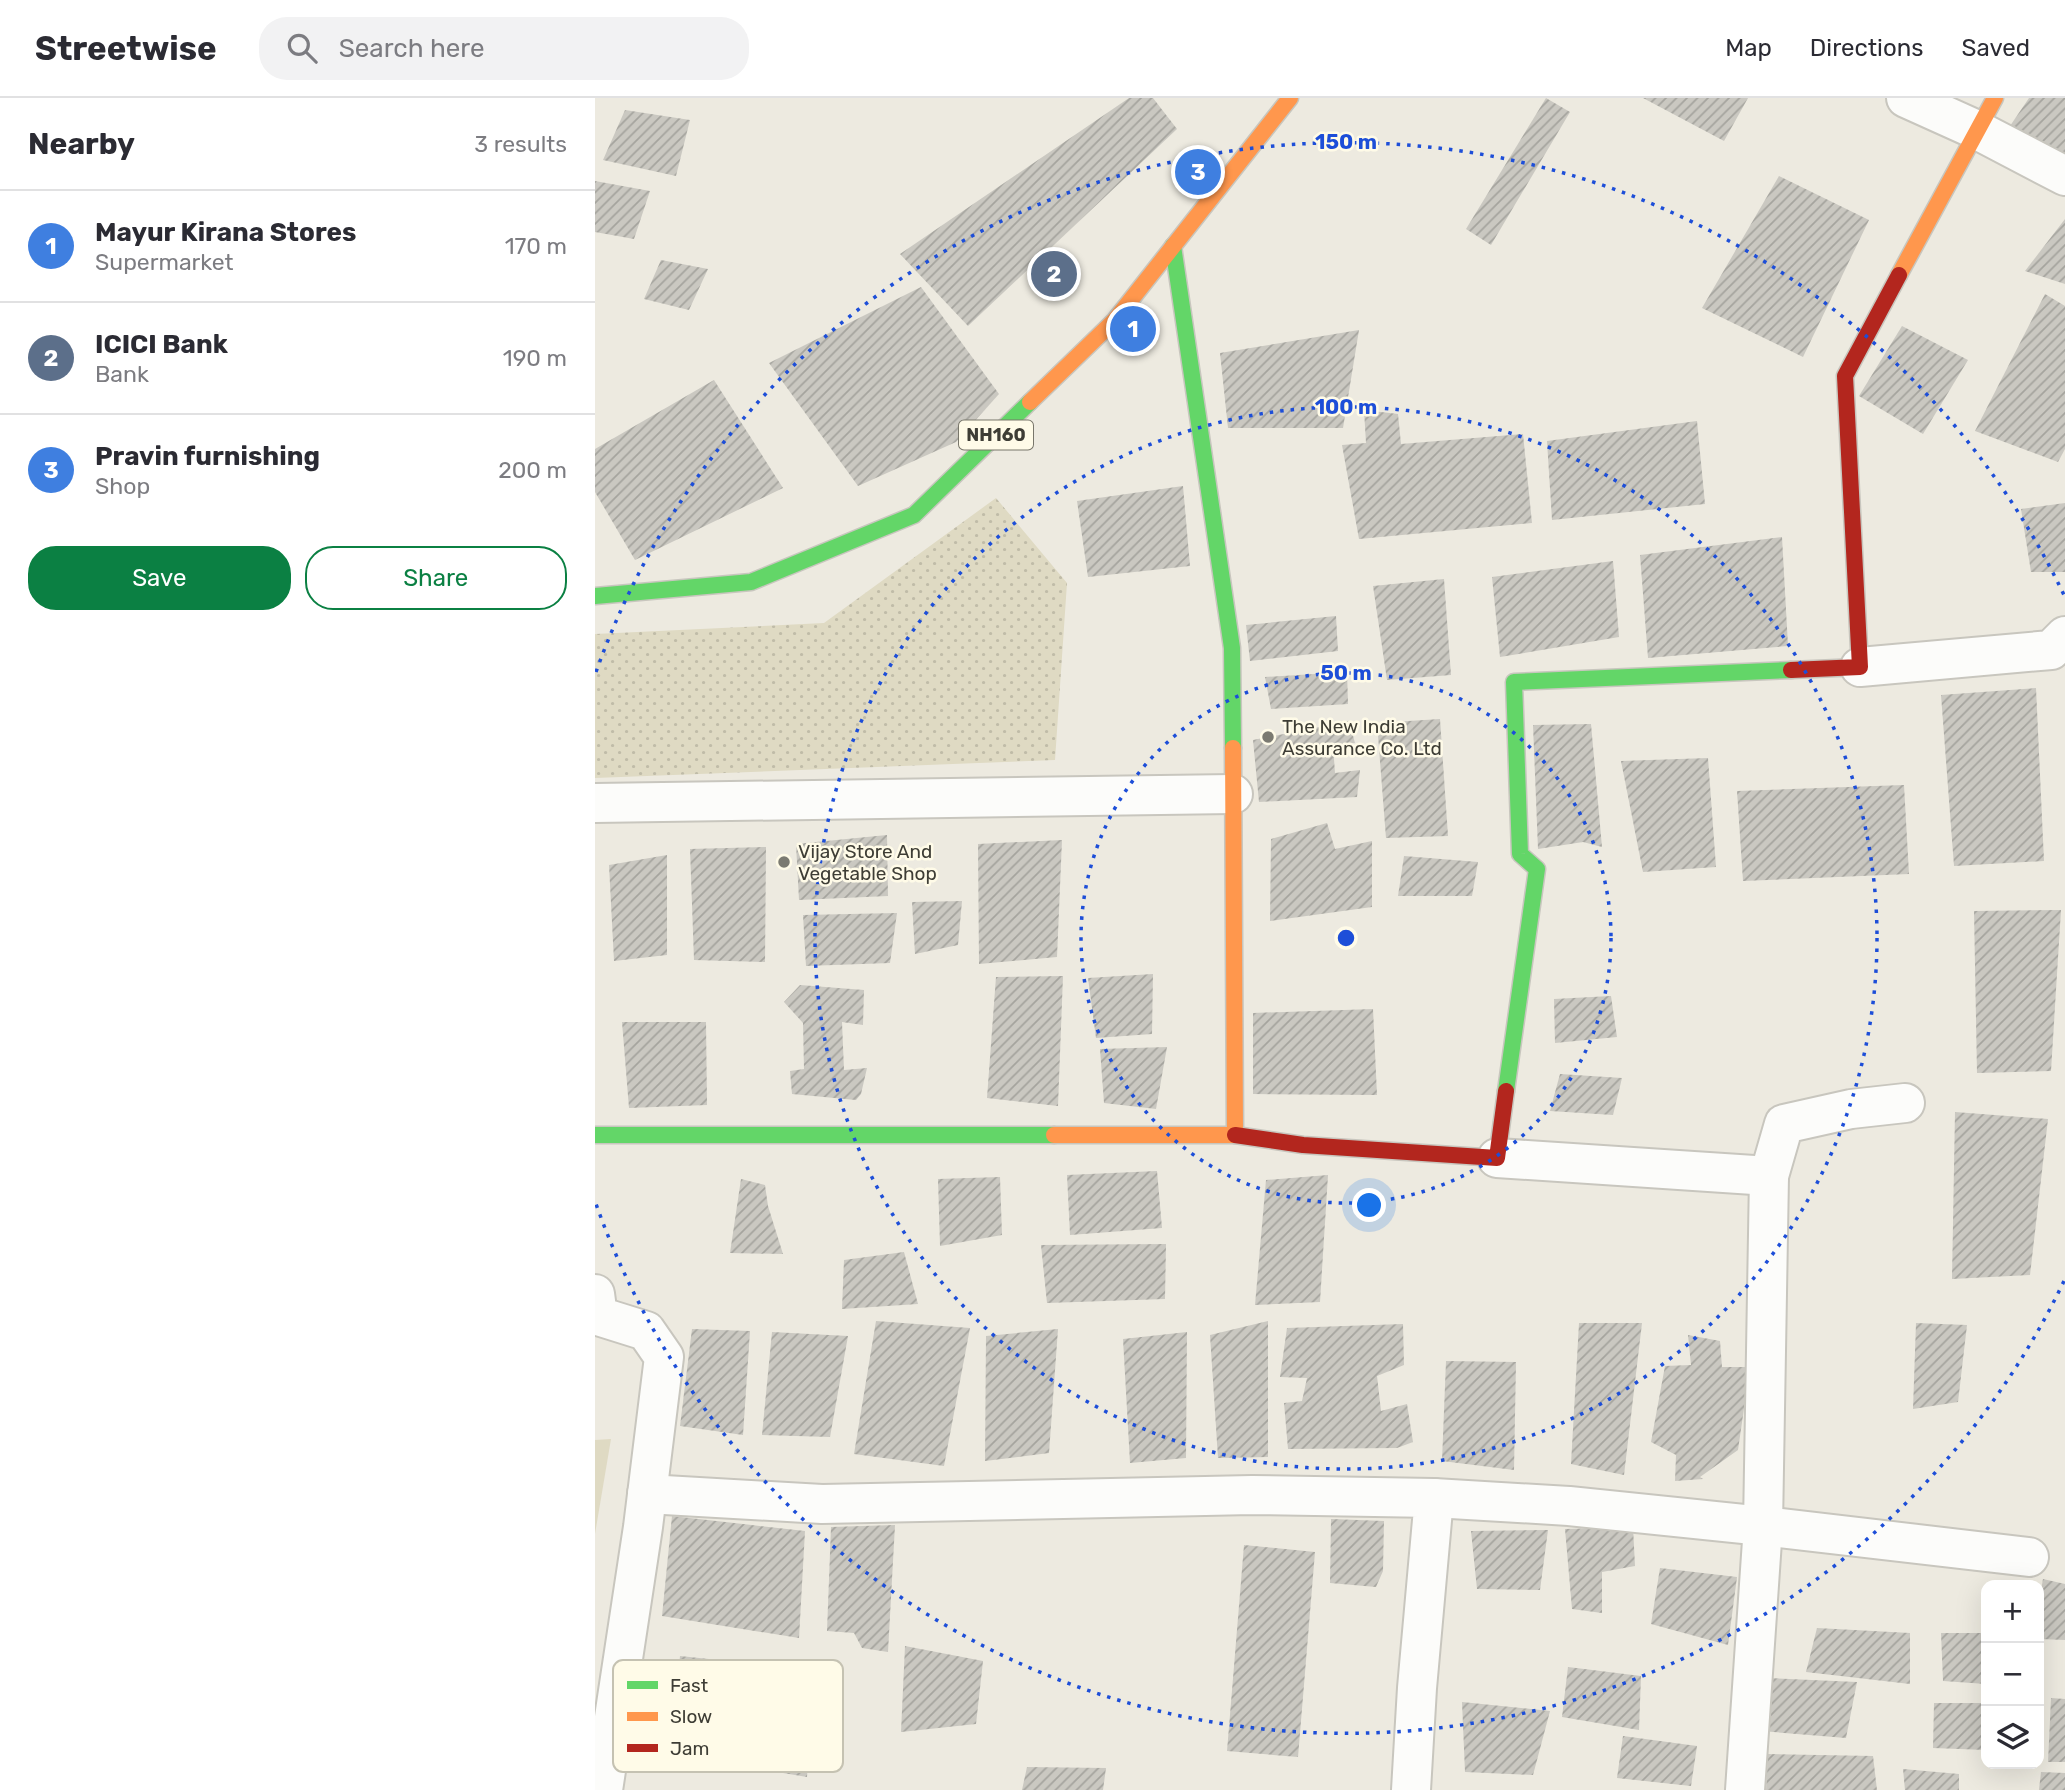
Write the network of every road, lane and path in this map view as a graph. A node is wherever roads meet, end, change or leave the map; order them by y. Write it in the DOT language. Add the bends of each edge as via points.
graph roads {
  1 [pos="1290,98"];
  2 [pos="1906,98"];
  3 [pos="1986,114"];
  4 [pos="2065,176"];
  5 [pos="1173,246"];
  6 [pos="595,596"];
  7 [pos="2065,636"];
  8 [pos="1860,667"];
  9 [pos="1233,794"];
  10 [pos="595,803"];
  11 [pos="1905,1103"];
  12 [pos="595,1135"];
  13 [pos="1235,1135"];
  14 [pos="1497,1158"];
  15 [pos="1769,1176"];
  16 [pos="595,1294"];
  17 [pos="647,1494"];
  18 [pos="1434,1498"];
  19 [pos="1763,1526"];
  20 [pos="2029,1557"];
  21 [pos="622,1660"];
  22 [pos="613,1723"];
  23 [pos="603,1790"];
  24 [pos="1411,1790"];
  25 [pos="1745,1790"];
  1 -- 5 [label="main road, NH160"];
  2 -- 3 [label="street"];
  3 -- 4 [label="street"];
  3 -- 8 [label="main road" via="1845,376"];
  5 -- 6 [label="main road, NH160" via="1115,320 914,515 751,582"];
  5 -- 9 [label="main road" via="1232,648"];
  7 -- 8 [label="street" via="2051,650"];
  8 -- 14 [label="main road" via="1514,682 1520,854 1537,869"];
  9 -- 10 [label="street"];
  9 -- 13 [label="main road"];
  11 -- 15 [label="street" via="1784,1124"];
  12 -- 13 [label="main road"];
  13 -- 14 [label="main road" via="1303,1145"];
  14 -- 15 [label="street"];
  15 -- 19 [label="street"];
  16 -- 17 [label="street" via="598,1316 646,1331 664,1357"];
  17 -- 18 [label="street" via="822,1504 1252,1495"];
  17 -- 21 [label="street"];
  18 -- 19 [label="street"];
  18 -- 24 [label="street"];
  19 -- 20 [label="street"];
  19 -- 25 [label="street"];
  22 -- 23 [label="street"];
}
